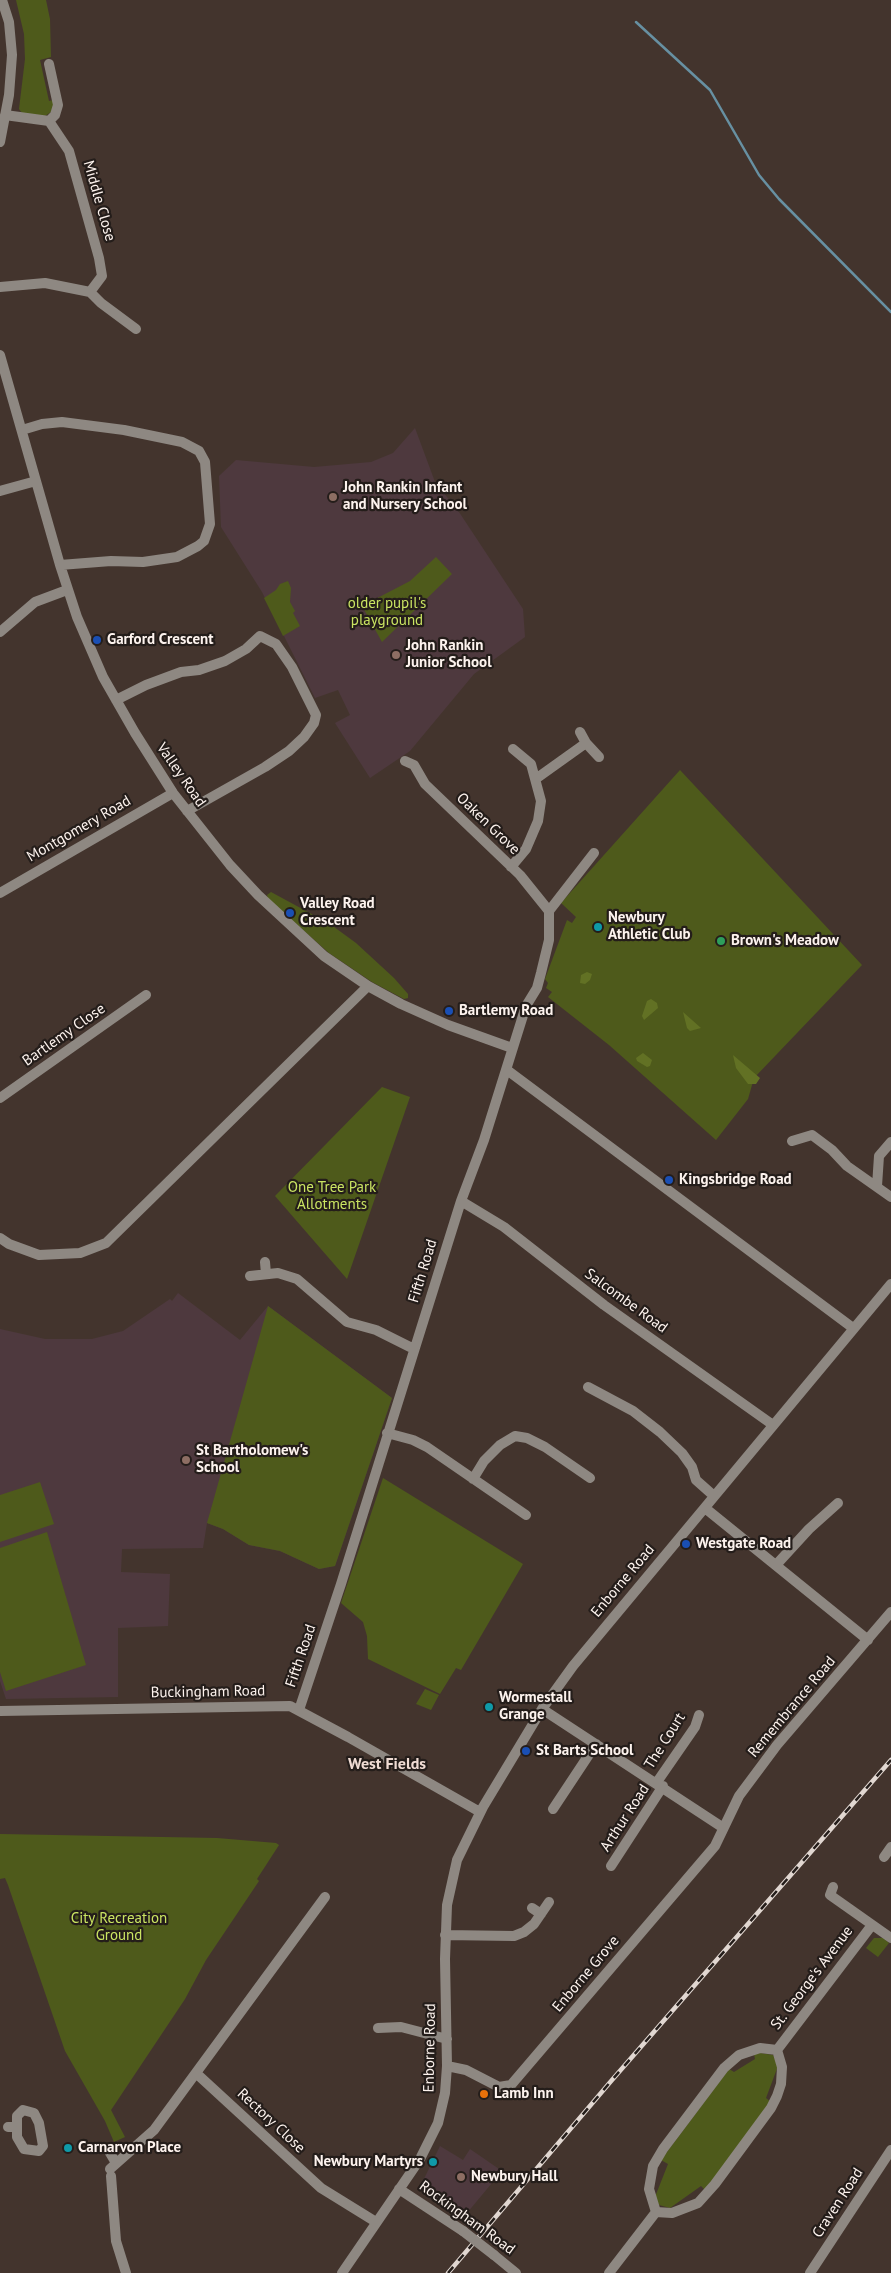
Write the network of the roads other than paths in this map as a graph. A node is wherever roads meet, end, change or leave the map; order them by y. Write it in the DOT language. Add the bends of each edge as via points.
graph roads {
  1 [pos="2,0"];
  2 [pos="48,64"];
  3 [pos="5,115"];
  4 [pos="50,121"];
  5 [pos="0,142"];
  6 [pos="0,287"];
  7 [pos="90,292"];
  8 [pos="136,329"];
  9 [pos="0,355"];
  10 [pos="3,375"];
  11 [pos="22,430"];
  12 [pos="36,481"];
  13 [pos="0,491"];
  14 [pos="60,565"];
  15 [pos="67,590"];
  16 [pos="0,632"];
  17 [pos="116,700"];
  18 [pos="580,732"];
  19 [pos="586,743"];
  20 [pos="513,749"];
  21 [pos="599,757"];
  22 [pos="405,762"];
  23 [pos="536,778"];
  24 [pos="173,793"];
  25 [pos="187,811"];
  26 [pos="594,853"];
  27 [pos="511,867"];
  28 [pos="0,893"];
  29 [pos="549,911"];
  30 [pos="368,986"];
  31 [pos="146,995"];
  32 [pos="512,1048"];
  33 [pos="507,1070"];
  34 [pos="0,1098"];
  35 [pos="792,1141"];
  36 [pos="891,1142"];
  37 [pos="877,1186"];
  38 [pos="891,1197"];
  39 [pos="461,1201"];
  40 [pos="0,1238"];
  41 [pos="265,1262"];
  42 [pos="266,1274"];
  43 [pos="250,1276"];
  44 [pos="891,1284"];
  45 [pos="853,1328"];
  46 [pos="414,1349"];
  47 [pos="588,1388"];
  48 [pos="773,1425"];
  49 [pos="388,1433"];
  50 [pos="590,1478"];
  51 [pos="473,1479"];
  52 [pos="714,1496"];
  53 [pos="838,1503"];
  54 [pos="705,1508"];
  55 [pos="526,1515"];
  56 [pos="776,1565"];
  57 [pos="891,1612"];
  58 [pos="868,1640"];
  59 [pos="542,1709"];
  60 [pos="299,1710"];
  61 [pos="0,1711"];
  62 [pos="699,1715"];
  63 [pos="596,1744"];
  64 [pos="660,1784"];
  65 [pos="553,1809"];
  66 [pos="480,1812"];
  67 [pos="722,1827"];
  68 [pos="891,1847"];
  69 [pos="884,1857"];
  70 [pos="611,1866"];
  71 [pos="834,1887"];
  72 [pos="325,1897"];
  73 [pos="549,1902"];
  74 [pos="532,1908"];
  75 [pos="541,1914"];
  76 [pos="872,1925"];
  77 [pos="445,1935"];
  78 [pos="890,1936"];
  79 [pos="378,2028"];
  80 [pos="447,2039"];
  81 [pos="777,2050"];
  82 [pos="447,2066"];
  83 [pos="197,2074"];
  84 [pos="891,2150"];
  85 [pos="110,2153"];
  86 [pos="112,2169"];
  87 [pos="399,2189"];
  88 [pos="656,2212"];
  89 [pos="373,2226"];
  90 [pos="126,2273"];
  91 [pos="342,2273"];
  92 [pos="516,2273"];
  93 [pos="609,2273"];
  94 [pos="810,2273"];
  1 -- 3 [label="street" via="9,22 12,55"];
  2 -- 4 [label="street" via="58,105"];
  3 -- 4 [label="street"];
  3 -- 5 [label="street"];
  4 -- 7 [label="street, Middle Close" via="69,150 99,258 102,276"];
  6 -- 7 [label="street" via="45,282"];
  7 -- 8 [label="street"];
  9 -- 10 [label="street, Valley Road"];
  10 -- 11 [label="street, Valley Road"];
  11 -- 12 [label="street, Valley Road"];
  11 -- 14 [label="street" via="62,422 124,430 182,442 198,451 205,462 210,524 204,541 198,546 177,557 143,562"];
  12 -- 13 [label="street"];
  12 -- 14 [label="street, Valley Road"];
  14 -- 15 [label="street, Valley Road"];
  15 -- 16 [label="street" via="35,602"];
  15 -- 17 [label="street, Valley Road"];
  17 -- 24 [label="street, Valley Road"];
  17 -- 25 [label="street" via="181,672 199,670 225,660 246,649 260,636 276,644 292,667 316,715 304,738 265,767"];
  18 -- 19 [label="street"];
  19 -- 21 [label="street"];
  19 -- 23 [label="street"];
  20 -- 23 [label="street" via="531,764"];
  22 -- 27 [label="street, Oaken Grove" via="414,765 425,784"];
  23 -- 27 [label="street" via="542,801 538,821 526,849"];
  24 -- 25 [label="street, Valley Road"];
  24 -- 28 [label="street, Montgomery Road"];
  25 -- 30 [label="street, Valley Road" via="230,865 276,914 324,956"];
  26 -- 29 [label="street"];
  27 -- 29 [label="street, Oaken Grove"];
  29 -- 32 [label="street, Fifth Road" via="549,940 542,973 526,1006"];
  30 -- 32 [label="street, Valley Road" via="431,1018"];
  30 -- 40 [label="street" via="106,1243 80,1253 39,1255"];
  31 -- 34 [label="street, Bartlemy Close"];
  32 -- 33 [label="street, Fifth Road"];
  33 -- 39 [label="street, Fifth Road"];
  33 -- 45 [label="street"];
  35 -- 37 [label="street" via="812,1134 847,1166"];
  36 -- 37 [label="street" via="879,1156"];
  37 -- 38 [label="street"];
  39 -- 46 [label="street, Fifth Road"];
  39 -- 48 [label="street, Salcombe Road" via="504,1227 604,1305"];
  41 -- 42 [label="street"];
  42 -- 43 [label="street"];
  42 -- 46 [label="street" via="278,1273 297,1279 347,1322 376,1330"];
  44 -- 45 [label="street, Enborne Road"];
  45 -- 48 [label="street, Enborne Road"];
  46 -- 49 [label="street, Fifth Road"];
  47 -- 52 [label="street" via="634,1411 660,1432 692,1467 696,1480"];
  48 -- 52 [label="street, Enborne Road"];
  49 -- 51 [label="street" via="427,1447"];
  49 -- 60 [label="street, Fifth Road"];
  50 -- 51 [label="street" via="545,1448 527,1438 515,1436 484,1461"];
  51 -- 55 [label="street"];
  52 -- 54 [label="street, Enborne Road"];
  53 -- 56 [label="street"];
  54 -- 56 [label="street"];
  54 -- 59 [label="street, Enborne Road" via="599,1634"];
  56 -- 58 [label="street"];
  57 -- 58 [label="street, Remembrance Road"];
  58 -- 67 [label="street, Remembrance Road" via="778,1745 739,1796"];
  59 -- 63 [label="street"];
  59 -- 66 [label="street, Enborne Road"];
  60 -- 61 [label="street, Buckingham Road" via="290,1706 272,1706"];
  60 -- 66 [label="street, Buckingham Road"];
  62 -- 64 [label="street, The Court"];
  63 -- 64 [label="street"];
  63 -- 65 [label="street"];
  64 -- 67 [label="street"];
  64 -- 70 [label="street, Arthur Road"];
  66 -- 77 [label="street, Enborne Road" via="454,1870"];
  67 -- 82 [label="street, Enborne Grove" via="715,1846 511,2085 499,2087 466,2070"];
  68 -- 69 [label="street"];
  71 -- 76 [label="street" via="830,1895"];
  72 -- 83 [label="street"];
  73 -- 75 [label="street"];
  74 -- 75 [label="street"];
  75 -- 77 [label="street" via="534,1924 514,1936"];
  76 -- 78 [label="street"];
  76 -- 81 [label="street, St. George's Avenue"];
  77 -- 80 [label="street, Enborne Road"];
  79 -- 80 [label="street" via="401,2027"];
  80 -- 82 [label="street, Enborne Road"];
  81 -- 88 [label="street, St. George's Avenue" via="782,2067 777,2096 715,2184 698,2204 672,2213"];
  81 -- 88 [label="street, St. George's Avenue" via="760,2048 739,2056 724,2068 669,2141 653,2166 650,2178 649,2189"];
  82 -- 87 [label="street, Enborne Road" via="438,2124 427,2148"];
  83 -- 86 [label="street" via="154,2130"];
  83 -- 89 [label="street, Rectory Close" via="321,2188"];
  84 -- 94 [label="street, Craven Road"];
  85 -- 86 [label="street"];
  86 -- 90 [label="street" via="116,2241"];
  87 -- 89 [label="street, Enborne Road"];
  87 -- 92 [label="street, Rockingham Road, bridge" via="463,2231"];
  88 -- 93 [label="street"];
  89 -- 91 [label="street, Enborne Road"];
}
